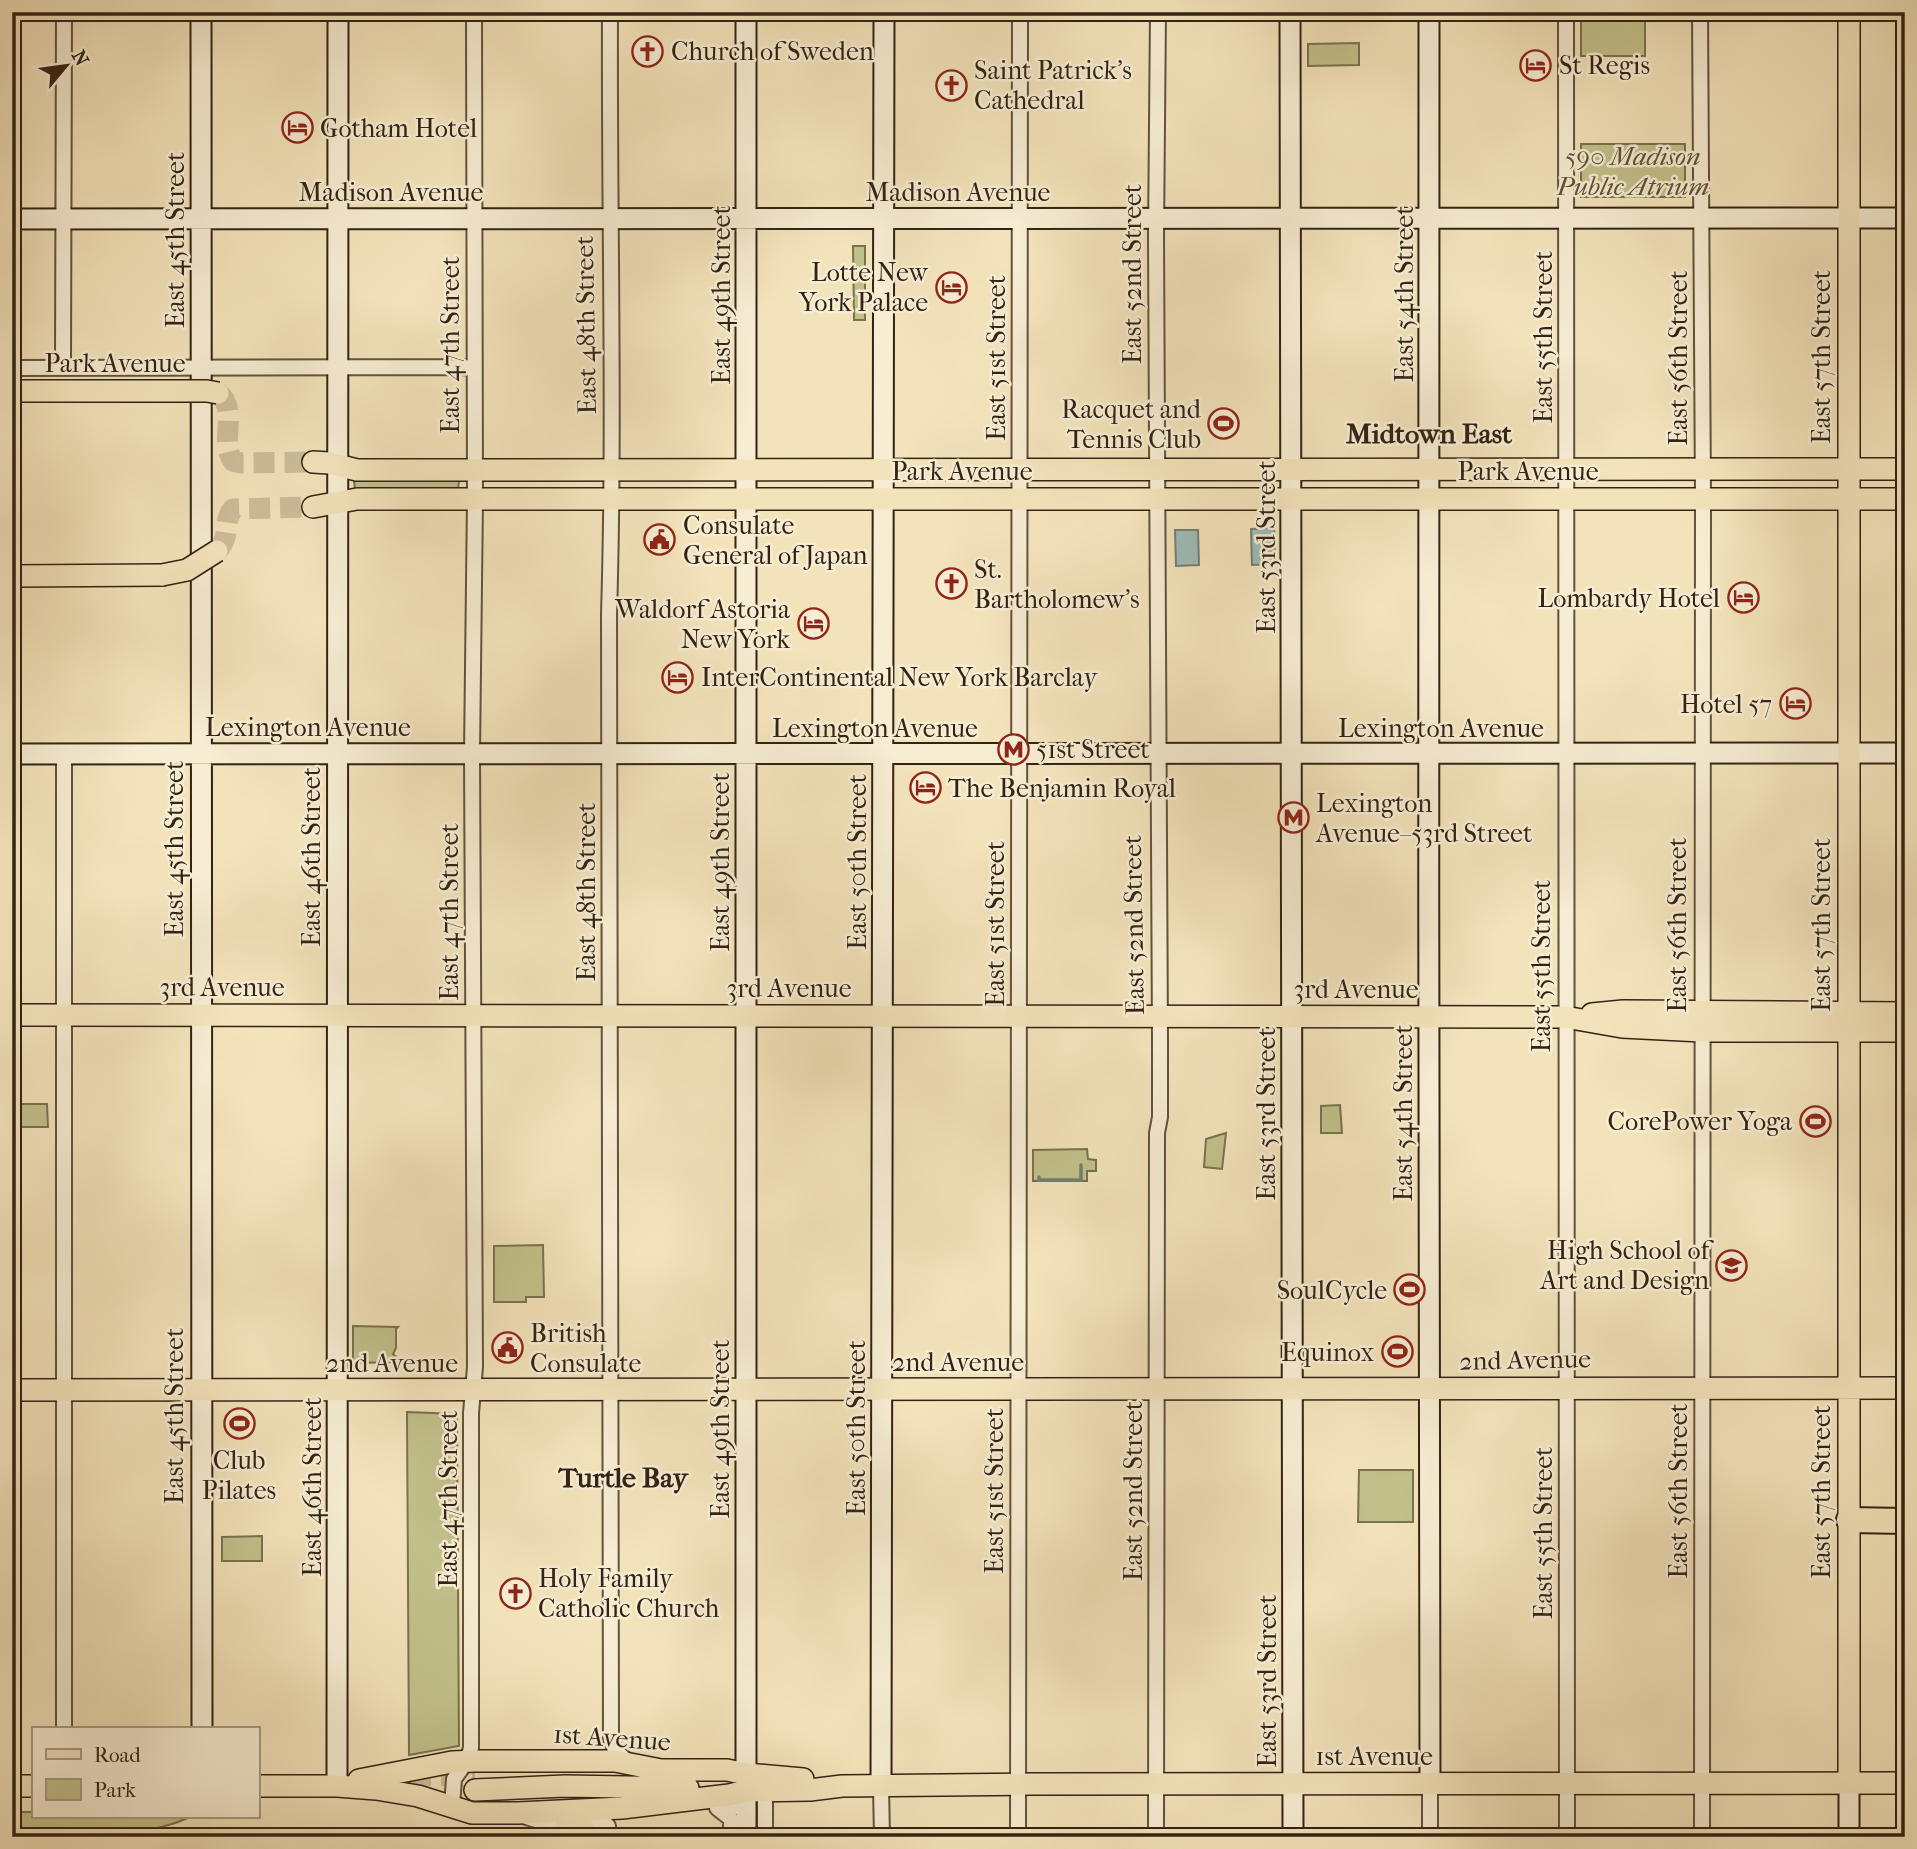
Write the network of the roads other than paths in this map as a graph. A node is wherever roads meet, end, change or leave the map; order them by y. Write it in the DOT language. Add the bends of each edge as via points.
graph roads {
  1 [pos="64,12"];
  2 [pos="201,12"];
  3 [pos="338,12"];
  4 [pos="474,12"];
  5 [pos="610,12"];
  6 [pos="746,12"];
  7 [pos="884,12"];
  8 [pos="1020,12"];
  9 [pos="1158,12"];
  10 [pos="1290,12"];
  11 [pos="1429,12"];
  12 [pos="1566,12"];
  13 [pos="1700,12"];
  14 [pos="1849,12"];
  15 [pos="474,218"];
  16 [pos="609,218"];
  17 [pos="747,218"];
  18 [pos="883,218"];
  19 [pos="1020,218"];
  20 [pos="1156,218"];
  21 [pos="1291,218"];
  22 [pos="1430,218"];
  23 [pos="1567,218"];
  24 [pos="1701,218"];
  25 [pos="1849,218"];
  26 [pos="1905,218"];
  27 [pos="12,219"];
  28 [pos="64,219"];
  29 [pos="202,219"];
  30 [pos="339,219"];
  31 [pos="201,367"];
  32 [pos="339,367"];
  33 [pos="473,367"];
  34 [pos="12,368"];
  35 [pos="63,368"];
  36 [pos="12,391"];
  37 [pos="218,393"];
  38 [pos="313,462"];
  39 [pos="338,465"];
  40 [pos="1849,469"];
  41 [pos="1905,469"];
  42 [pos="474,470"];
  43 [pos="612,470"];
  44 [pos="747,470"];
  45 [pos="883,470"];
  46 [pos="1021,470"];
  47 [pos="1158,470"];
  48 [pos="1292,470"];
  49 [pos="1430,470"];
  50 [pos="1568,470"];
  51 [pos="1703,470"];
  52 [pos="475,498"];
  53 [pos="747,498"];
  54 [pos="1568,498"];
  55 [pos="1703,498"];
  56 [pos="612,499"];
  57 [pos="882,499"];
  58 [pos="1021,499"];
  59 [pos="1158,499"];
  60 [pos="1292,499"];
  61 [pos="1429,499"];
  62 [pos="1849,499"];
  63 [pos="1905,499"];
  64 [pos="338,503"];
  65 [pos="313,507"];
  66 [pos="217,551"];
  67 [pos="12,576"];
  68 [pos="200,753"];
  69 [pos="337,753"];
  70 [pos="1905,753"];
  71 [pos="12,754"];
  72 [pos="64,754"];
  73 [pos="472,754"];
  74 [pos="611,754"];
  75 [pos="746,754"];
  76 [pos="883,754"];
  77 [pos="1020,754"];
  78 [pos="1157,754"];
  79 [pos="1293,754"];
  80 [pos="1429,754"];
  81 [pos="1567,754"];
  82 [pos="1701,754"];
  83 [pos="1849,754"];
  84 [pos="1883,1012"];
  85 [pos="1905,1013"];
  86 [pos="12,1015"];
  87 [pos="64,1016"];
  88 [pos="201,1016"];
  89 [pos="338,1016"];
  90 [pos="474,1016"];
  91 [pos="610,1016"];
  92 [pos="746,1016"];
  93 [pos="883,1016"];
  94 [pos="1020,1016"];
  95 [pos="1159,1017"];
  96 [pos="1292,1017"];
  97 [pos="1430,1017"];
  98 [pos="1565,1017"];
  99 [pos="1702,1021"];
  100 [pos="1849,1022"];
  101 [pos="1905,1024"];
  102 [pos="1905,1031"];
  103 [pos="1568,1387"];
  104 [pos="1157,1388"];
  105 [pos="1292,1388"];
  106 [pos="1703,1388"];
  107 [pos="1849,1388"];
  108 [pos="1905,1388"];
  109 [pos="12,1390"];
  110 [pos="64,1390"];
  111 [pos="200,1390"];
  112 [pos="746,1390"];
  113 [pos="1019,1390"];
  114 [pos="1428,1390"];
  115 [pos="338,1391"];
  116 [pos="473,1391"];
  117 [pos="610,1391"];
  118 [pos="883,1391"];
  119 [pos="1849,1520"];
  120 [pos="1905,1521"];
  121 [pos="64,1727"];
  122 [pos="202,1727"];
  123 [pos="631,1763"];
  124 [pos="473,1775"];
  125 [pos="1849,1783"];
  126 [pos="1905,1783"];
  127 [pos="1018,1784"];
  128 [pos="1156,1784"];
  129 [pos="1293,1784"];
  130 [pos="1430,1784"];
  131 [pos="1568,1784"];
  132 [pos="1702,1784"];
  133 [pos="752,1785"];
  134 [pos="12,1786"];
  135 [pos="32,1786"];
  136 [pos="259,1786"];
  137 [pos="337,1786"];
  138 [pos="881,1786"];
  139 [pos="452,1806"];
  140 [pos="518,1813"];
  141 [pos="578,1830"];
  142 [pos="609,1837"];
  143 [pos="731,1837"];
  144 [pos="737,1837"];
  145 [pos="746,1837"];
  146 [pos="765,1837"];
  147 [pos="882,1837"];
  148 [pos="1018,1837"];
  149 [pos="1156,1837"];
  150 [pos="1293,1837"];
  151 [pos="1430,1837"];
  152 [pos="1567,1837"];
  153 [pos="1702,1837"];
  154 [pos="1849,1837"];
  1 -- 28 [label="street"];
  2 -- 29 [label="main road, East 45th Street"];
  3 -- 30 [label="main road, East 46th Street"];
  4 -- 15 [label="street, East 47th Street"];
  5 -- 16 [label="street, East 48th Street"];
  6 -- 17 [label="main road, East 49th Street"];
  7 -- 18 [label="main road, East 50th Street"];
  8 -- 19 [label="street, East 51st Street"];
  9 -- 20 [label="street, East 52nd Street"];
  10 -- 21 [label="main road, East 53rd Street"];
  11 -- 22 [label="main road, East 54th Street"];
  12 -- 23 [label="street, East 55th Street"];
  13 -- 24 [label="street, East 56th Street"];
  14 -- 25 [label="main road, East 57th Street"];
  15 -- 16 [label="main road, Madison Avenue"];
  15 -- 30 [label="main road, Madison Avenue"];
  15 -- 33 [label="street, East 47th Street"];
  16 -- 17 [label="main road, Madison Avenue"];
  16 -- 43 [label="street, East 48th Street"];
  17 -- 18 [label="main road, Madison Avenue"];
  17 -- 44 [label="main road, East 49th Street"];
  18 -- 19 [label="main road, Madison Avenue"];
  18 -- 45 [label="main road, East 50th Street"];
  19 -- 20 [label="main road, Madison Avenue"];
  19 -- 46 [label="street, East 51st Street"];
  20 -- 21 [label="main road, Madison Avenue"];
  20 -- 47 [label="street, East 52nd Street"];
  21 -- 22 [label="main road, Madison Avenue"];
  21 -- 48 [label="main road, East 53rd Street"];
  22 -- 23 [label="main road, Madison Avenue"];
  22 -- 49 [label="main road, East 54th Street"];
  23 -- 24 [label="main road, Madison Avenue"];
  23 -- 50 [label="street, East 55th Street"];
  24 -- 25 [label="main road, Madison Avenue"];
  24 -- 51 [label="street, East 56th Street"];
  25 -- 26 [label="main road, Madison Avenue"];
  25 -- 40 [label="main road, East 57th Street"];
  27 -- 28 [label="main road, Madison Avenue"];
  28 -- 29 [label="main road, Madison Avenue"];
  28 -- 35 [label="street"];
  29 -- 30 [label="main road, Madison Avenue"];
  29 -- 31 [label="main road, East 45th Street"];
  30 -- 32 [label="main road, East 46th Street"];
  31 -- 32 [label="street"];
  31 -- 35 [label="street"];
  31 -- 68 [label="main road, East 45th Street"];
  32 -- 33 [label="street"];
  32 -- 39 [label="main road, East 46th Street"];
  33 -- 42 [label="street, East 47th Street"];
  34 -- 35 [label="street"];
  36 -- 37 [label="main road, Park Avenue, bridge"];
  38 -- 39 [label="main road, Park Avenue"];
  39 -- 42 [label="main road, Park Avenue" via="357,470"];
  39 -- 64 [label="main road, East 46th Street"];
  40 -- 41 [label="main road, Park Avenue"];
  40 -- 51 [label="main road, Park Avenue"];
  40 -- 62 [label="main road, East 57th Street"];
  42 -- 43 [label="main road, Park Avenue"];
  42 -- 52 [label="street, East 47th Street"];
  43 -- 44 [label="main road, Park Avenue"];
  43 -- 56 [label="street, East 48th Street"];
  44 -- 45 [label="main road, Park Avenue"];
  44 -- 53 [label="main road, East 49th Street"];
  45 -- 46 [label="main road, Park Avenue"];
  45 -- 57 [label="main road, East 50th Street"];
  46 -- 47 [label="main road, Park Avenue"];
  46 -- 58 [label="street, East 51st Street"];
  47 -- 48 [label="main road, Park Avenue"];
  47 -- 59 [label="street, East 52nd Street"];
  48 -- 49 [label="main road, Park Avenue"];
  48 -- 60 [label="main road, East 53rd Street"];
  49 -- 50 [label="main road, Park Avenue"];
  49 -- 61 [label="main road, East 54th Street"];
  50 -- 51 [label="main road, Park Avenue"];
  50 -- 54 [label="street, East 55th Street"];
  51 -- 55 [label="street, East 56th Street"];
  52 -- 56 [label="main road, Park Avenue"];
  52 -- 64 [label="main road, Park Avenue"];
  52 -- 73 [label="street, East 47th Street"];
  53 -- 56 [label="main road, Park Avenue"];
  53 -- 57 [label="main road, Park Avenue"];
  53 -- 75 [label="main road, East 49th Street"];
  54 -- 55 [label="main road, Park Avenue"];
  54 -- 61 [label="main road, Park Avenue"];
  54 -- 81 [label="street, East 55th Street"];
  55 -- 62 [label="main road, Park Avenue"];
  55 -- 82 [label="street, East 56th Street"];
  56 -- 74 [label="street, East 48th Street"];
  57 -- 58 [label="main road, Park Avenue"];
  57 -- 76 [label="main road, East 50th Street"];
  58 -- 59 [label="main road, Park Avenue"];
  58 -- 77 [label="street, East 51st Street"];
  59 -- 60 [label="main road, Park Avenue"];
  59 -- 78 [label="street, East 52nd Street"];
  60 -- 61 [label="main road, Park Avenue"];
  60 -- 79 [label="main road, East 53rd Street"];
  61 -- 80 [label="main road, East 54th Street"];
  62 -- 63 [label="main road, Park Avenue"];
  62 -- 83 [label="main road, East 57th Street"];
  64 -- 65 [label="main road, Park Avenue"];
  64 -- 69 [label="main road, East 46th Street"];
  66 -- 67 [label="main road, bridge" via="171,575"];
  68 -- 69 [label="main road, Lexington Avenue"];
  68 -- 72 [label="main road, Lexington Avenue"];
  68 -- 88 [label="main road, East 45th Street"];
  69 -- 73 [label="main road, Lexington Avenue"];
  69 -- 89 [label="main road, East 46th Street"];
  70 -- 83 [label="main road, Lexington Avenue"];
  71 -- 72 [label="main road, Lexington Avenue"];
  72 -- 87 [label="street"];
  73 -- 74 [label="main road, Lexington Avenue"];
  73 -- 90 [label="street, East 47th Street"];
  74 -- 75 [label="main road, Lexington Avenue"];
  74 -- 91 [label="street, East 48th Street"];
  75 -- 76 [label="main road, Lexington Avenue"];
  75 -- 92 [label="main road, East 49th Street"];
  76 -- 77 [label="main road, Lexington Avenue"];
  76 -- 93 [label="main road, East 50th Street"];
  77 -- 78 [label="main road, Lexington Avenue"];
  77 -- 94 [label="street, East 51st Street"];
  78 -- 79 [label="main road, Lexington Avenue"];
  78 -- 95 [label="street, East 52nd Street"];
  79 -- 80 [label="main road, Lexington Avenue"];
  79 -- 96 [label="main road, East 53rd Street"];
  80 -- 81 [label="main road, Lexington Avenue"];
  80 -- 97 [label="main road, East 54th Street"];
  81 -- 82 [label="main road, Lexington Avenue"];
  81 -- 98 [label="street, East 55th Street"];
  82 -- 83 [label="main road, Lexington Avenue"];
  82 -- 99 [label="street, East 56th Street"];
  83 -- 100 [label="main road, East 57th Street"];
  84 -- 85 [label="main road, 3rd Avenue"];
  84 -- 100 [label="main road, 3rd Avenue"];
  84 -- 101 [label="main road"];
  86 -- 87 [label="main road, 3rd Avenue"];
  87 -- 88 [label="main road, 3rd Avenue"];
  87 -- 110 [label="street"];
  88 -- 89 [label="main road, 3rd Avenue"];
  88 -- 111 [label="main road, East 45th Street"];
  89 -- 90 [label="main road, 3rd Avenue"];
  89 -- 115 [label="main road, East 46th Street"];
  90 -- 91 [label="main road, 3rd Avenue"];
  90 -- 116 [label="street, East 47th Street"];
  91 -- 92 [label="main road, 3rd Avenue"];
  91 -- 117 [label="street, East 48th Street"];
  92 -- 93 [label="main road, 3rd Avenue"];
  92 -- 112 [label="main road, East 49th Street"];
  93 -- 94 [label="main road, 3rd Avenue"];
  93 -- 118 [label="main road, East 50th Street"];
  94 -- 95 [label="main road, 3rd Avenue"];
  94 -- 113 [label="street, East 51st Street"];
  95 -- 96 [label="main road, 3rd Avenue"];
  95 -- 104 [label="street, East 52nd Street"];
  96 -- 97 [label="main road, 3rd Avenue"];
  96 -- 105 [label="main road, East 53rd Street"];
  97 -- 98 [label="main road, 3rd Avenue"];
  97 -- 114 [label="main road, East 54th Street"];
  98 -- 99 [label="main road, 3rd Avenue" via="1623,1011"];
  98 -- 103 [label="street, East 55th Street"];
  99 -- 100 [label="main road, 3rd Avenue"];
  99 -- 106 [label="street, East 56th Street"];
  100 -- 102 [label="main road, 3rd Avenue"];
  100 -- 107 [label="main road, East 57th Street"];
  103 -- 106 [label="main road, 2nd Avenue"];
  103 -- 114 [label="main road, 2nd Avenue"];
  103 -- 131 [label="street, East 55th Street"];
  104 -- 105 [label="main road, 2nd Avenue"];
  104 -- 113 [label="main road, 2nd Avenue"];
  104 -- 128 [label="street, East 52nd Street"];
  105 -- 114 [label="main road, 2nd Avenue"];
  105 -- 129 [label="main road, East 53rd Street"];
  106 -- 107 [label="main road, 2nd Avenue"];
  106 -- 132 [label="street, East 56th Street"];
  107 -- 108 [label="main road, 2nd Avenue"];
  107 -- 119 [label="main road, East 57th Street"];
  109 -- 110 [label="main road, 2nd Avenue"];
  110 -- 111 [label="main road, 2nd Avenue"];
  110 -- 121 [label="street"];
  111 -- 115 [label="main road, 2nd Avenue"];
  111 -- 122 [label="main road, East 45th Street"];
  112 -- 117 [label="main road, 2nd Avenue"];
  112 -- 118 [label="main road, 2nd Avenue"];
  112 -- 133 [label="main road, East 49th Street"];
  113 -- 118 [label="main road, 2nd Avenue"];
  113 -- 127 [label="street, East 51st Street"];
  114 -- 130 [label="main road, East 54th Street"];
  115 -- 116 [label="main road, 2nd Avenue"];
  115 -- 137 [label="main road, East 46th Street"];
  116 -- 117 [label="main road, 2nd Avenue"];
  116 -- 124 [label="street, East 47th Street"];
  117 -- 123 [label="street, East 48th Street" via="611,1740 618,1754"];
  118 -- 138 [label="main road, East 50th Street"];
  119 -- 120 [label="highway"];
  119 -- 125 [label="main road, East 57th Street"];
  123 -- 124 [label="main road, 1st Avenue"];
  123 -- 133 [label="main road, 1st Avenue" via="661,1770 727,1770"];
  124 -- 133 [label="main road" via="565,1786"];
  124 -- 137 [label="main road, 1st Avenue" via="394,1773"];
  124 -- 139 [label="street, East 47th Street" via="454,1779"];
  125 -- 126 [label="main road, 1st Avenue"];
  125 -- 132 [label="main road, 1st Avenue"];
  125 -- 154 [label="main road, East 57th Street"];
  127 -- 128 [label="main road, 1st Avenue"];
  127 -- 138 [label="main road, 1st Avenue"];
  127 -- 148 [label="street, East 51st Street"];
  128 -- 129 [label="main road, 1st Avenue"];
  128 -- 149 [label="street, East 52nd Street"];
  129 -- 130 [label="main road, 1st Avenue"];
  129 -- 150 [label="main road, East 53rd Street"];
  130 -- 131 [label="main road, 1st Avenue"];
  130 -- 151 [label="street, East 54th Street"];
  131 -- 132 [label="main road, 1st Avenue"];
  131 -- 152 [label="street, East 55th Street"];
  132 -- 153 [label="street, East 56th Street"];
  133 -- 138 [label="main road, 1st Avenue" via="810,1790"];
  133 -- 140 [label="main road, 1st Avenue" via="729,1795 622,1808"];
  133 -- 145 [label="main road, East 49th Street"];
  133 -- 146 [label="street"];
  134 -- 135 [label="main road"];
  136 -- 137 [label="main road, 1st Avenue"];
  137 -- 139 [label="main road, 1st Avenue" via="399,1792"];
  138 -- 147 [label="street, East 50th Street"];
  139 -- 140 [label="main road, 1st Avenue" via="472,1813"];
  140 -- 141 [label="street"];
  141 -- 142 [label="street" via="603,1821"];
  143 -- 144 [label="street" via="731,1818 717,1808 733,1803 737,1807"];
}
